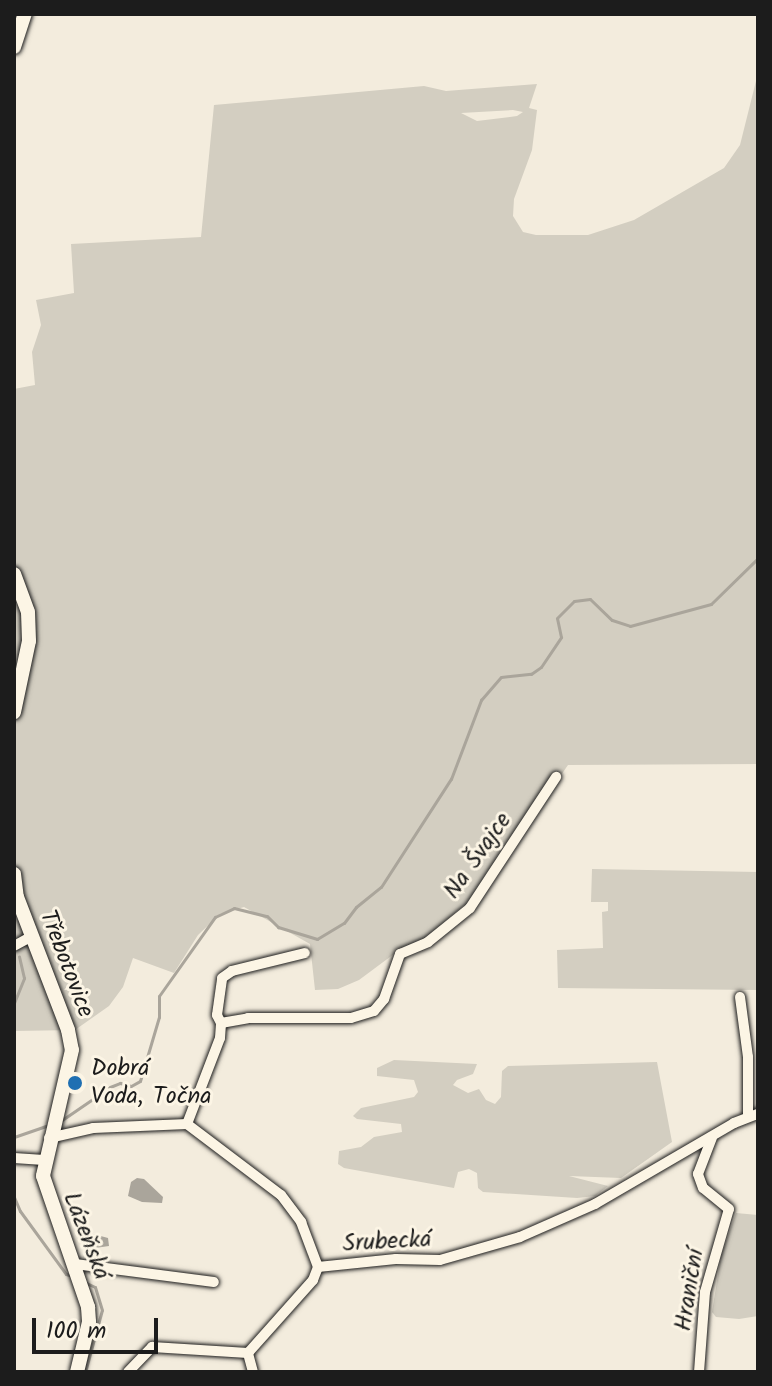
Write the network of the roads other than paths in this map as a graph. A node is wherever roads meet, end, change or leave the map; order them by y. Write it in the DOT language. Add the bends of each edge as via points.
graph roads {
  1 [pos="25,14"];
  2 [pos="14,47"];
  3 [pos="14,574"];
  4 [pos="14,712"];
  5 [pos="556,777"];
  6 [pos="14,874"];
  7 [pos="30,937"];
  8 [pos="14,946"];
  9 [pos="305,953"];
  10 [pos="740,997"];
  11 [pos="221,1023"];
  12 [pos="753,1115"];
  13 [pos="56,1116"];
  14 [pos="187,1124"];
  15 [pos="50,1136"];
  16 [pos="713,1136"];
  17 [pos="16,1158"];
  18 [pos="44,1160"];
  19 [pos="318,1267"];
  20 [pos="76,1268"];
  21 [pos="214,1282"];
  22 [pos="248,1353"];
  23 [pos="77,1372"];
  24 [pos="128,1372"];
  25 [pos="253,1372"];
  26 [pos="699,1372"];
  1 -- 2 [label="street"];
  3 -- 4 [label="street" via="28,612 29,641"];
  5 -- 11 [label="street, Na Švajce" via="470,908 428,942 400,954 384,999 374,1011 351,1018"];
  6 -- 7 [label="street, Třebotovice"];
  7 -- 8 [label="street"];
  7 -- 13 [label="street, Třebotovice" via="72,1050"];
  9 -- 11 [label="street" via="222,978 217,1015"];
  10 -- 12 [label="street"];
  11 -- 14 [label="street"];
  12 -- 16 [label="street, Srubecká"];
  13 -- 15 [label="street, Lázeňská"];
  14 -- 15 [label="street" via="93,1128"];
  14 -- 19 [label="street, Srubecká" via="281,1195 301,1222"];
  15 -- 18 [label="street, Lázeňská"];
  16 -- 19 [label="street, Srubecká" via="595,1204 460,1257"];
  16 -- 26 [label="street, Hraniční" via="698,1174 703,1188 729,1209 705,1292"];
  17 -- 18 [label="street"];
  18 -- 20 [label="street, Lázeňská" via="44,1186"];
  19 -- 22 [label="street" via="313,1280"];
  20 -- 21 [label="street"];
  20 -- 23 [label="street, Lázeňská" via="89,1322"];
  22 -- 24 [label="street" via="159,1346 148,1349"];
  22 -- 25 [label="street"];
}
